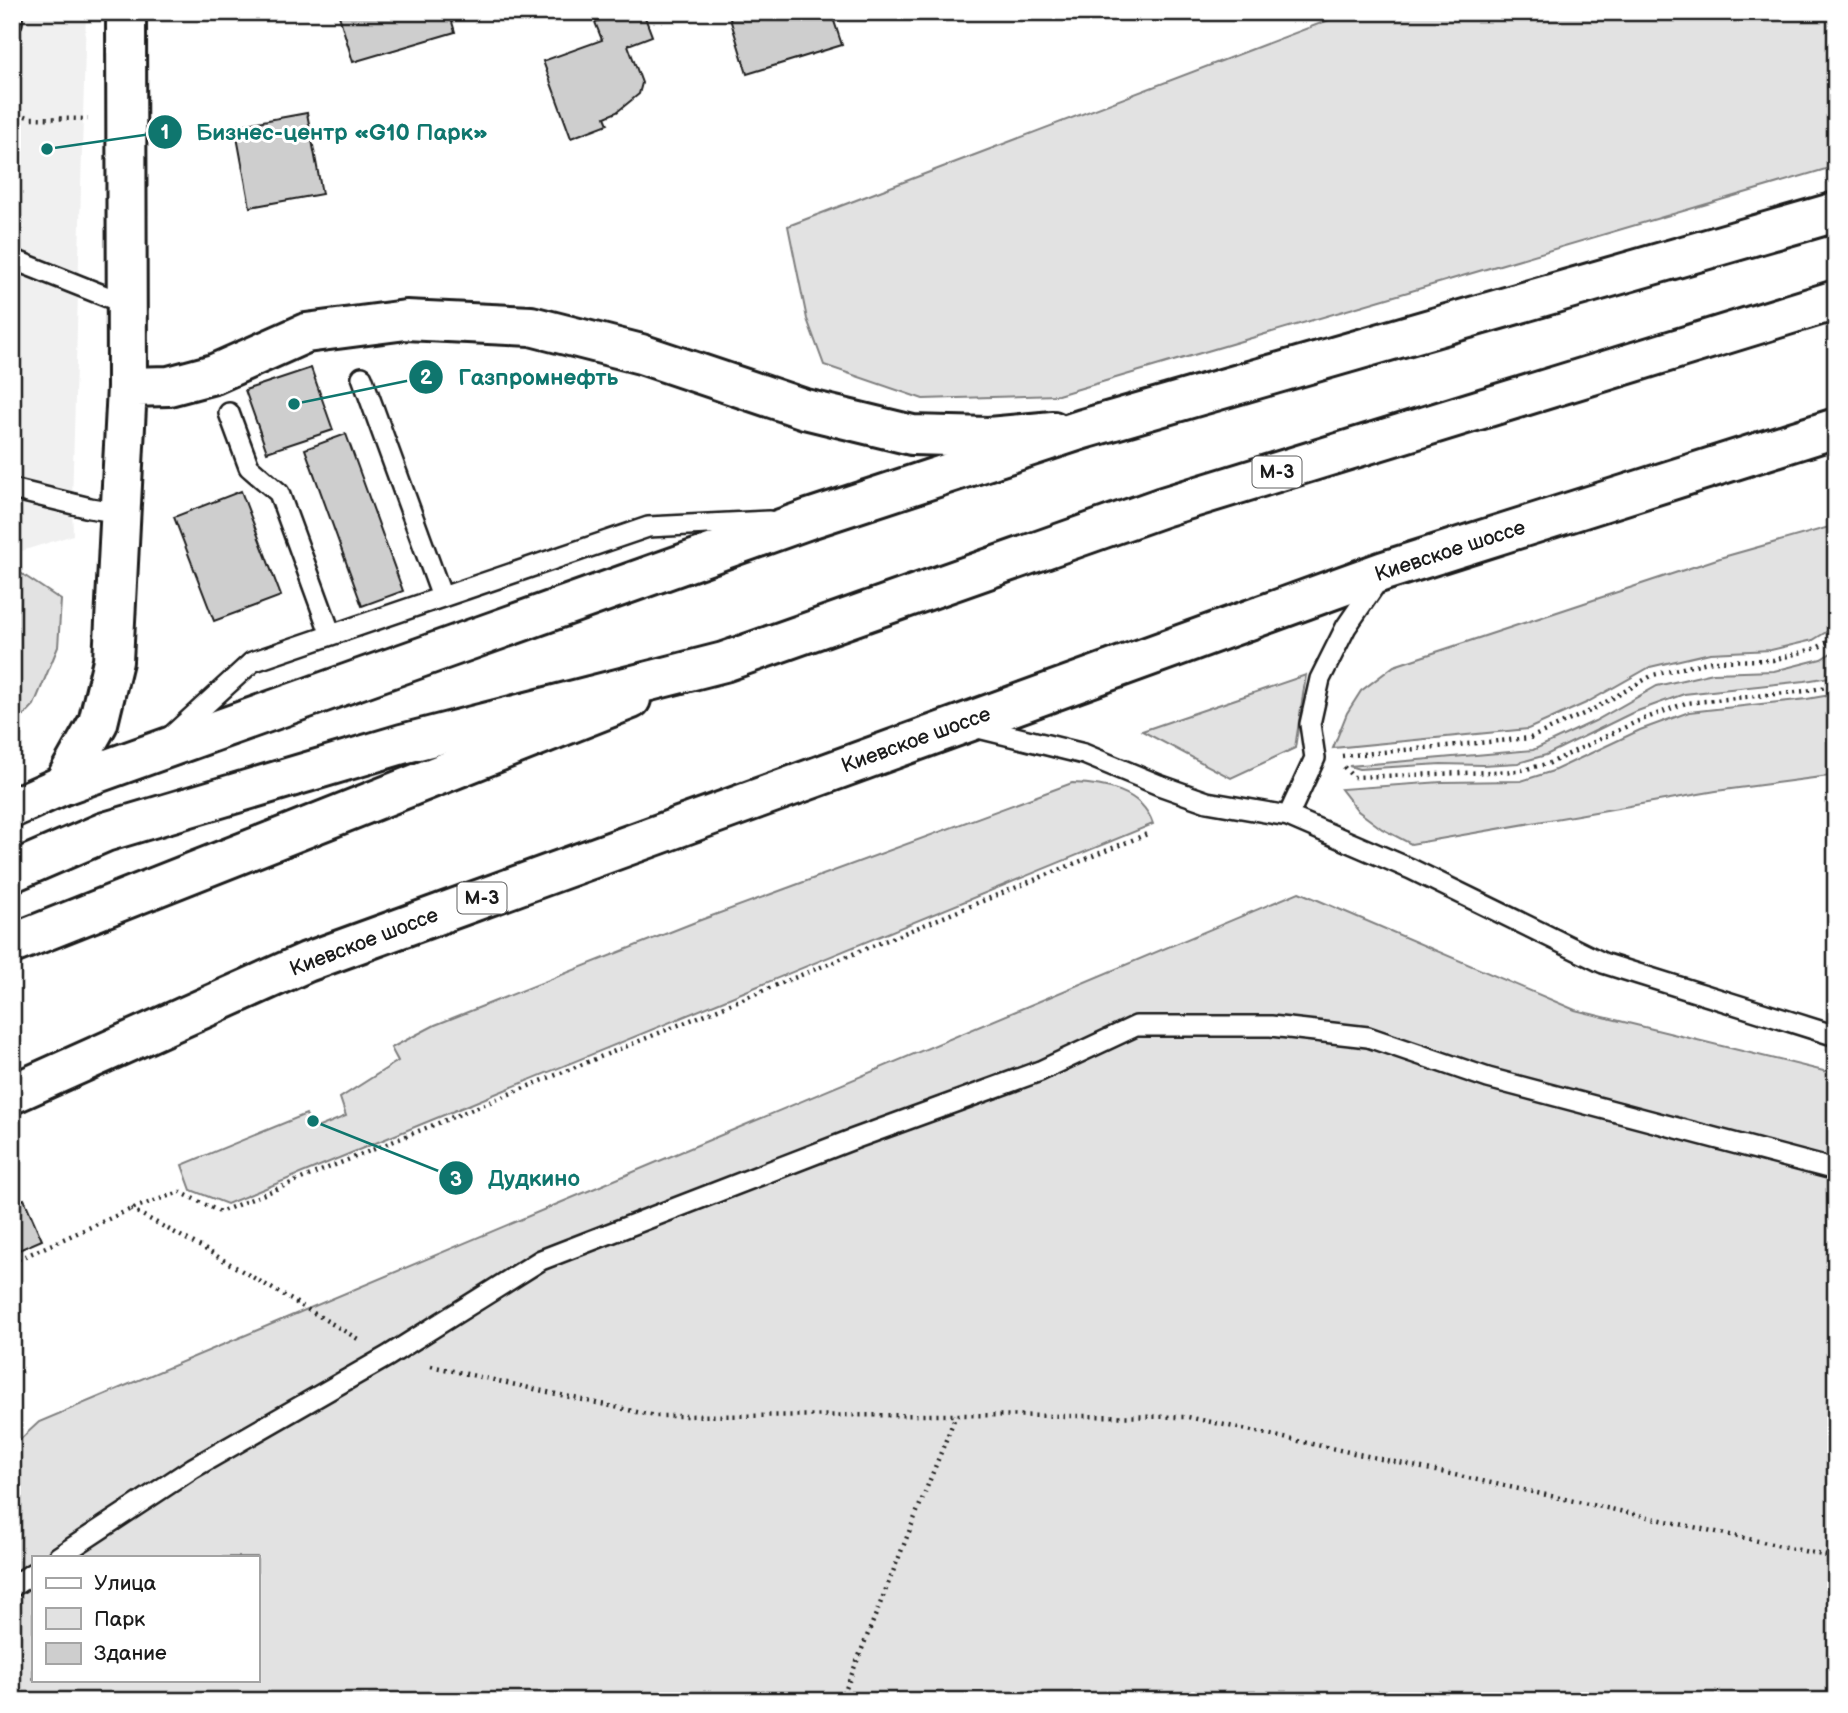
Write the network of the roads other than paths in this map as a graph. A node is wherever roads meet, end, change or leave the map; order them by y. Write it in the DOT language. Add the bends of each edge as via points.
graph roads {
  1 [pos="12,12"];
  2 [pos="126,12"];
  3 [pos="12,22"];
  4 [pos="1836,212"];
  5 [pos="12,259"];
  6 [pos="1836,300"];
  7 [pos="128,305"];
  8 [pos="362,377"];
  9 [pos="127,387"];
  10 [pos="229,414"];
  11 [pos="1836,428"];
  12 [pos="1083,429"];
  13 [pos="12,489"];
  14 [pos="121,513"];
  15 [pos="809,519"];
  16 [pos="1384,571"];
  17 [pos="442,597"];
  18 [pos="331,635"];
  19 [pos="724,662"];
  20 [pos="960,724"];
  21 [pos="150,754"];
  22 [pos="63,785"];
  23 [pos="12,808"];
  24 [pos="1288,817"];
  25 [pos="12,872"];
  26 [pos="12,944"];
  27 [pos="1836,1036"];
  28 [pos="12,1094"];
  29 [pos="1836,1170"];
  30 [pos="60,1556"];
  31 [pos="32,1574"];
  32 [pos="12,1587"];
  1 -- 3 [label="lane"];
  2 -- 7 [label="main road"];
  4 -- 12 [label="main road"];
  5 -- 7 [label="lane"];
  6 -- 19 [label="main road, М-3" via="1163,507"];
  7 -- 9 [label="main road"];
  8 -- 17 [label="lane"];
  9 -- 12 [label="main road" via="169,386 214,374 306,333 406,320 531,326 641,354 805,410 912,435 989,437"];
  9 -- 14 [label="main road"];
  10 -- 18 [label="lane" via="249,467 279,494"];
  11 -- 16 [label="main road, Киевское шоссе / М-3"];
  12 -- 15 [label="main road"];
  13 -- 14 [label="lane"];
  14 -- 22 [label="main road" via="113,661 98,723"];
  15 -- 17 [label="lane" via="648,527"];
  15 -- 21 [label="main road"];
  16 -- 20 [label="main road, Киевское шоссе / М-3"];
  16 -- 24 [label="lane" via="1346,627 1320,679 1310,724 1315,758"];
  17 -- 18 [label="lane"];
  18 -- 21 [label="lane" via="252,662"];
  19 -- 25 [label="main road" via="376,752 105,832"];
  19 -- 26 [label="main road, М-3"];
  20 -- 24 [label="lane" via="1084,754 1207,802"];
  20 -- 28 [label="main road, Киевское шоссе / М-3" via="307,962"];
  21 -- 22 [label="main road"];
  22 -- 23 [label="main road"];
  24 -- 27 [label="lane" via="1411,869 1603,963"];
  29 -- 30 [label="lane" via="1488,1079 1368,1037 1271,1026 1136,1026 1040,1071 541,1260 388,1356 194,1468"];
  31 -- 32 [label="lane"];
}
